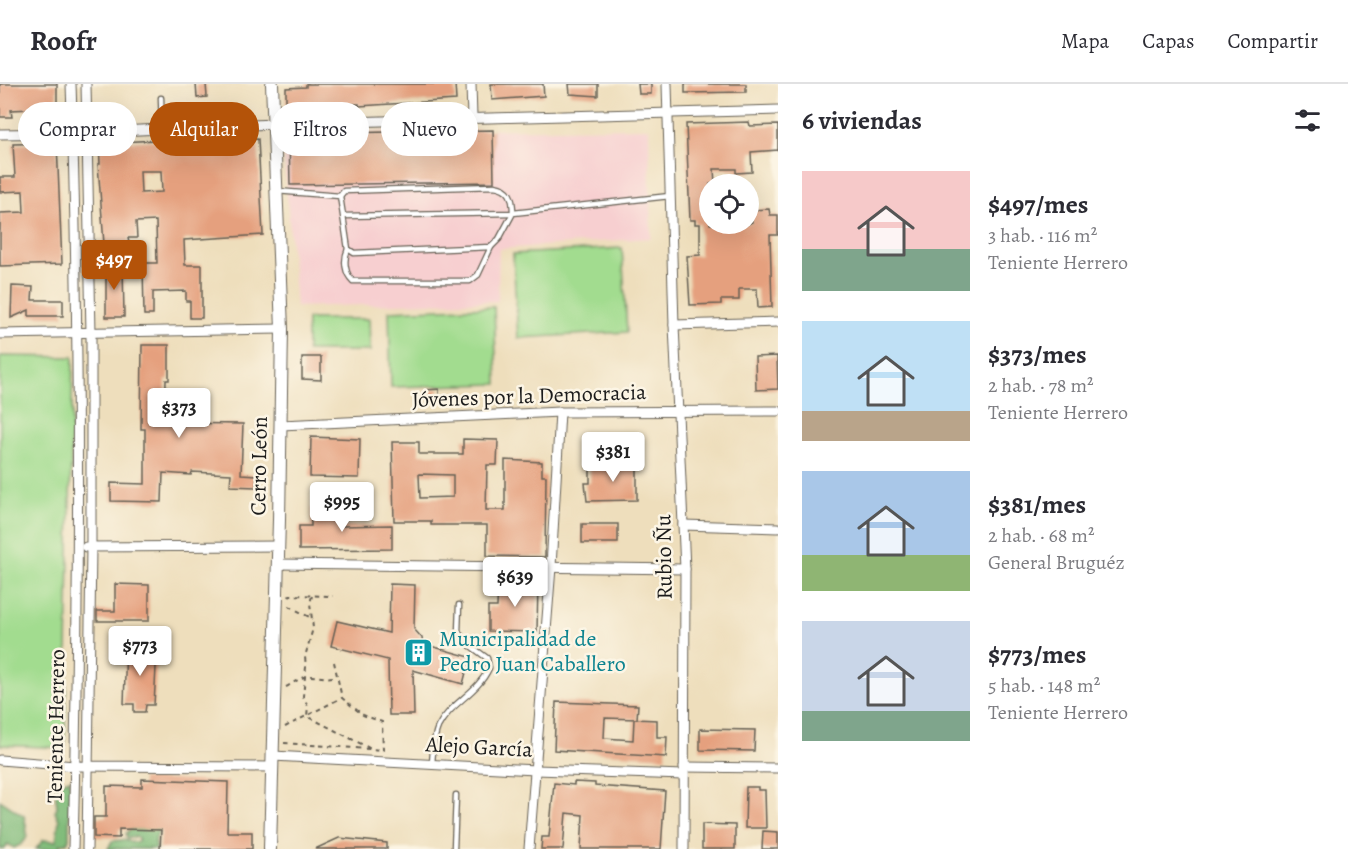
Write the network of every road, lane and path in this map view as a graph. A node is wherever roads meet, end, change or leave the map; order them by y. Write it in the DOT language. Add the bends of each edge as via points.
graph roads {
  1 [pos="71,84"];
  2 [pos="86,84"];
  3 [pos="272,84"];
  4 [pos="471,84"];
  5 [pos="667,84"];
  6 [pos="161,98"];
  7 [pos="72,102"];
  8 [pos="86,102"];
  9 [pos="161,102"];
  10 [pos="273,102"];
  11 [pos="472,102"];
  12 [pos="778,110"];
  13 [pos="668,112"];
  14 [pos="478,118"];
  15 [pos="0,134"];
  16 [pos="18,134"];
  17 [pos="73,156"];
  18 [pos="87,156"];
  19 [pos="275,156"];
  20 [pos="276,191"];
  21 [pos="340,196"];
  22 [pos="670,196"];
  23 [pos="513,213"];
  24 [pos="344,216"];
  25 [pos="89,231"];
  26 [pos="75,233"];
  27 [pos="491,247"];
  28 [pos="348,249"];
  29 [pos="778,322"];
  30 [pos="674,325"];
  31 [pos="282,329"];
  32 [pos="78,333"];
  33 [pos="91,333"];
  34 [pos="0,334"];
  35 [pos="78,399"];
  36 [pos="91,399"];
  37 [pos="678,411"];
  38 [pos="778,411"];
  39 [pos="560,412"];
  40 [pos="280,425"];
  41 [pos="683,525"];
  42 [pos="778,528"];
  43 [pos="279,546"];
  44 [pos="78,547"];
  45 [pos="91,547"];
  46 [pos="278,564"];
  47 [pos="550,567"];
  48 [pos="685,569"];
  49 [pos="312,596"];
  50 [pos="333,596"];
  51 [pos="459,605"];
  52 [pos="77,615"];
  53 [pos="90,615"];
  54 [pos="313,619"];
  55 [pos="334,662"];
  56 [pos="337,676"];
  57 [pos="305,677"];
  58 [pos="286,687"];
  59 [pos="342,698"];
  60 [pos="308,716"];
  61 [pos="285,717"];
  62 [pos="285,728"];
  63 [pos="372,749"];
  64 [pos="0,760"];
  65 [pos="273,761"];
  66 [pos="432,764"];
  67 [pos="75,766"];
  68 [pos="88,766"];
  69 [pos="778,768"];
  70 [pos="536,770"];
  71 [pos="684,771"];
  72 [pos="456,795"];
  73 [pos="73,837"];
  74 [pos="87,837"];
  75 [pos="73,849"];
  76 [pos="87,849"];
  77 [pos="270,849"];
  78 [pos="454,849"];
  79 [pos="529,849"];
  80 [pos="684,849"];
  1 -- 7 [label="street, Teniente Herrero"];
  2 -- 8 [label="street, Teniente Herrero"];
  3 -- 10 [label="street, Cerro León"];
  4 -- 11 [label="street"];
  5 -- 13 [label="street, Rubio Ñu"];
  6 -- 9 [label="lane"];
  12 -- 13 [label="street"];
  13 -- 14 [label="street"];
  13 -- 22 [label="street, Rubio Ñu"];
  15 -- 16 [label="street"];
  17 -- 26 [label="street, Teniente Herrero"];
  18 -- 25 [label="street, Teniente Herrero"];
  19 -- 20 [label="street, Cerro León"];
  20 -- 21 [label="lane"];
  20 -- 31 [label="street, Cerro León"];
  21 -- 23 [label="lane" via="344,191 494,186 510,192"];
  21 -- 24 [label="lane"];
  22 -- 23 [label="lane"];
  22 -- 30 [label="street, Rubio Ñu"];
  23 -- 24 [label="lane"];
  23 -- 27 [label="lane" via="508,227"];
  24 -- 28 [label="lane"];
  25 -- 26 [label="street"];
  25 -- 33 [label="street, Teniente Herrero"];
  26 -- 32 [label="street, Teniente Herrero"];
  27 -- 28 [label="lane" via="354,253"];
  27 -- 28 [label="lane" via="478,275 470,281 353,281 348,276"];
  29 -- 30 [label="street"];
  30 -- 37 [label="street, Rubio Ñu"];
  31 -- 33 [label="street"];
  31 -- 40 [label="street, Cerro León"];
  32 -- 33 [label="street"];
  32 -- 34 [label="street"];
  32 -- 35 [label="street, Teniente Herrero"];
  33 -- 36 [label="street, Teniente Herrero"];
  35 -- 36 [label="street"];
  35 -- 44 [label="street, Teniente Herrero"];
  36 -- 45 [label="street, Teniente Herrero"];
  37 -- 38 [label="street, Jóvenes por la Democracia"];
  37 -- 39 [label="street, Jóvenes por la Democracia"];
  37 -- 41 [label="street, Rubio Ñu"];
  39 -- 40 [label="street, Jóvenes por la Democracia"];
  39 -- 47 [label="street"];
  40 -- 43 [label="street, Cerro León"];
  41 -- 42 [label="street"];
  41 -- 48 [label="street, Rubio Ñu"];
  43 -- 45 [label="street"];
  43 -- 46 [label="street, Cerro León"];
  44 -- 45 [label="street"];
  44 -- 52 [label="street, Teniente Herrero"];
  45 -- 53 [label="street, Teniente Herrero"];
  46 -- 47 [label="street"];
  46 -- 65 [label="street, Cerro León"];
  47 -- 48 [label="street"];
  47 -- 70 [label="street"];
  48 -- 71 [label="street, Rubio Ñu"];
  49 -- 50 [label="path"];
  49 -- 54 [label="path"];
  49 -- 54 [label="path" via="290,595 286,605"];
  51 -- 66 [label="lane" via="458,632 487,658 489,668 482,682 448,712 438,727"];
  52 -- 53 [label="street"];
  52 -- 67 [label="street, Teniente Herrero"];
  53 -- 68 [label="street, Teniente Herrero"];
  54 -- 57 [label="path" via="304,657"];
  55 -- 56 [label="path"];
  56 -- 57 [label="path"];
  56 -- 59 [label="path"];
  57 -- 58 [label="path"];
  57 -- 60 [label="path" via="303,696"];
  59 -- 60 [label="path"];
  59 -- 63 [label="path" via="363,715 382,723 383,750"];
  60 -- 62 [label="path"];
  60 -- 63 [label="path"];
  61 -- 62 [label="path"];
  62 -- 63 [label="path" via="284,743"];
  64 -- 67 [label="street, Alejo García"];
  65 -- 66 [label="street, Alejo García"];
  65 -- 68 [label="street, Alejo García"];
  65 -- 77 [label="street, Cerro León"];
  66 -- 70 [label="street, Alejo García"];
  67 -- 68 [label="street, Alejo García"];
  67 -- 73 [label="street, Teniente Herrero"];
  68 -- 74 [label="street, Teniente Herrero"];
  69 -- 71 [label="street, Alejo García"];
  70 -- 71 [label="street, Alejo García"];
  70 -- 79 [label="street"];
  71 -- 80 [label="street, Rubio Ñu"];
  72 -- 78 [label="lane"];
  73 -- 74 [label="street"];
  73 -- 75 [label="street, Teniente Herrero"];
  74 -- 76 [label="street, Teniente Herrero"];
}
